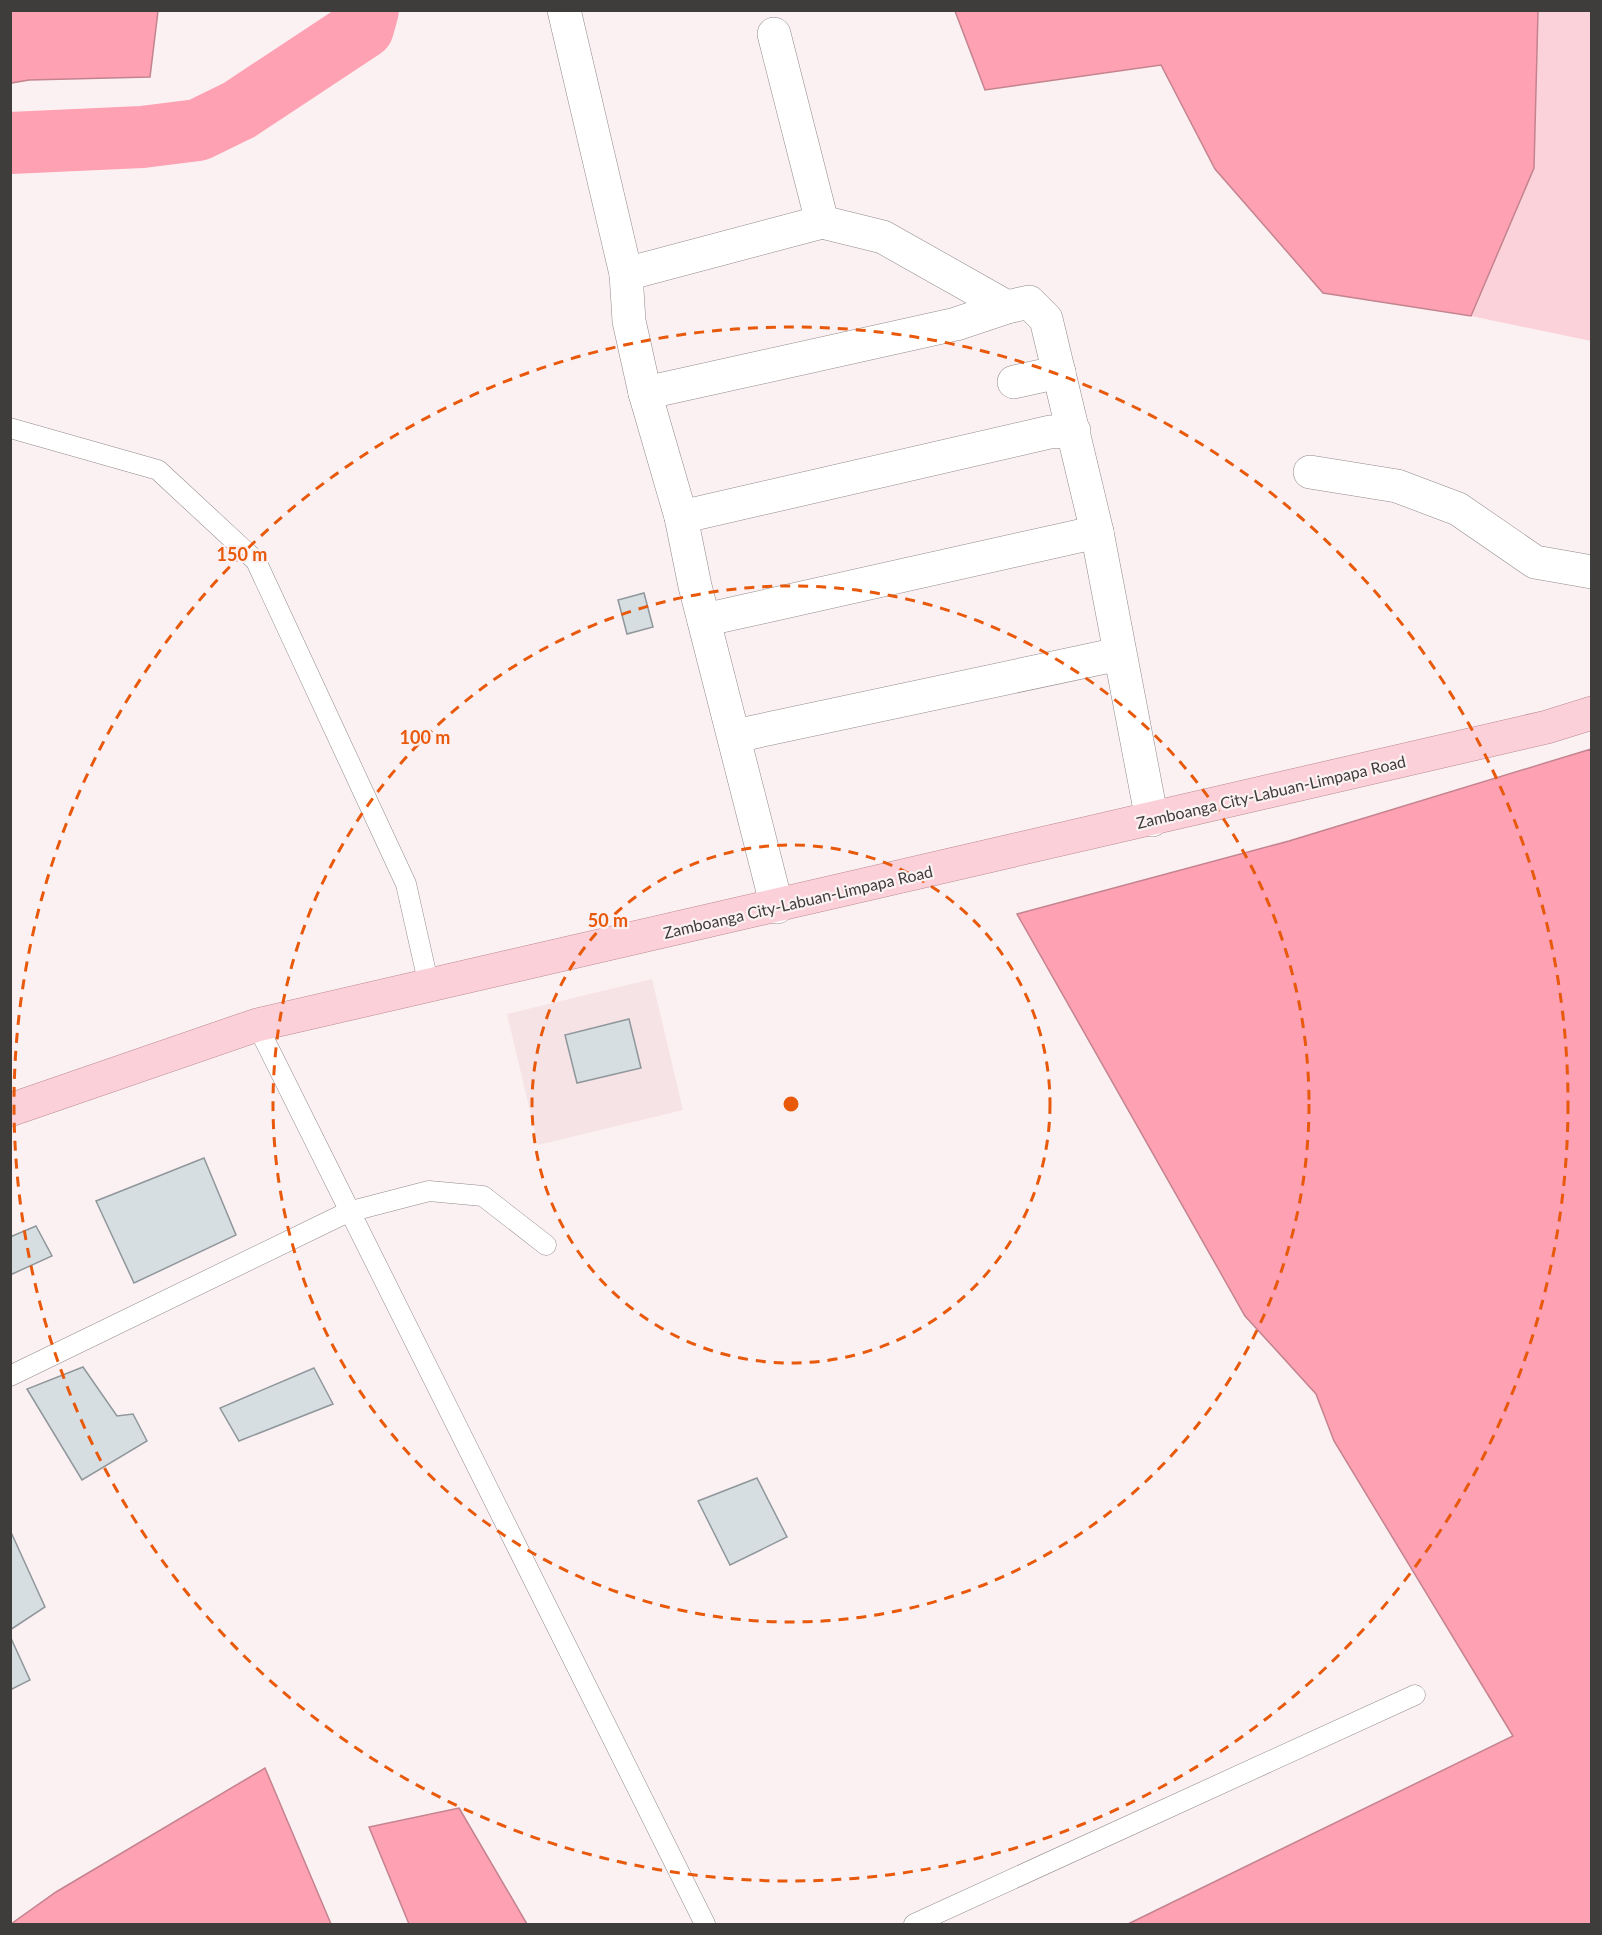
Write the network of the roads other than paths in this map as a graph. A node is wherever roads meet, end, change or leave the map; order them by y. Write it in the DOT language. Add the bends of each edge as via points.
graph roads {
  1 [pos="564,10"];
  2 [pos="774,34"];
  3 [pos="822,222"];
  4 [pos="626,274"];
  5 [pos="1007,307"];
  6 [pos="1059,372"];
  7 [pos="1014,382"];
  8 [pos="645,393"];
  9 [pos="10,428"];
  10 [pos="1074,431"];
  11 [pos="1310,472"];
  12 [pos="681,517"];
  13 [pos="1097,532"];
  14 [pos="1592,572"];
  15 [pos="704,620"];
  16 [pos="1119,654"];
  17 [pos="1592,713"];
  18 [pos="735,736"];
  19 [pos="1152,820"];
  20 [pos="777,907"];
  21 [pos="429,986"];
  22 [pos="257,1025"];
  23 [pos="10,1110"];
  24 [pos="348,1212"];
  25 [pos="546,1245"];
  26 [pos="10,1376"];
  27 [pos="1415,1695"];
  28 [pos="705,1924"];
  29 [pos="914,1924"];
  1 -- 4 [label="street"];
  2 -- 3 [label="street"];
  3 -- 4 [label="street"];
  3 -- 5 [label="street" via="882,237"];
  4 -- 8 [label="street" via="629,321"];
  5 -- 6 [label="street" via="1029,302 1046,319"];
  5 -- 8 [label="street" via="956,324"];
  6 -- 7 [label="street"];
  6 -- 10 [label="street"];
  8 -- 12 [label="street"];
  9 -- 21 [label="lane" via="158,470 256,561 406,884"];
  10 -- 12 [label="street" via="1050,432"];
  10 -- 13 [label="street"];
  11 -- 14 [label="street" via="1397,486 1458,509 1535,562"];
  12 -- 15 [label="street"];
  13 -- 15 [label="street"];
  13 -- 16 [label="street"];
  15 -- 18 [label="street"];
  16 -- 18 [label="street"];
  16 -- 19 [label="street"];
  17 -- 19 [label="main road, Zamboanga City-Labuan-Limpapa Road" via="1535,730"];
  18 -- 20 [label="street"];
  19 -- 20 [label="main road, Zamboanga City-Labuan-Limpapa Road"];
  20 -- 21 [label="main road, Zamboanga City-Labuan-Limpapa Road"];
  21 -- 22 [label="main road, Zamboanga City-Labuan-Limpapa Road"];
  22 -- 23 [label="main road, Zamboanga City-Labuan-Limpapa Road"];
  22 -- 24 [label="lane"];
  24 -- 25 [label="lane" via="429,1191 483,1196"];
  24 -- 26 [label="lane"];
  24 -- 28 [label="lane"];
  27 -- 29 [label="lane"];
}
